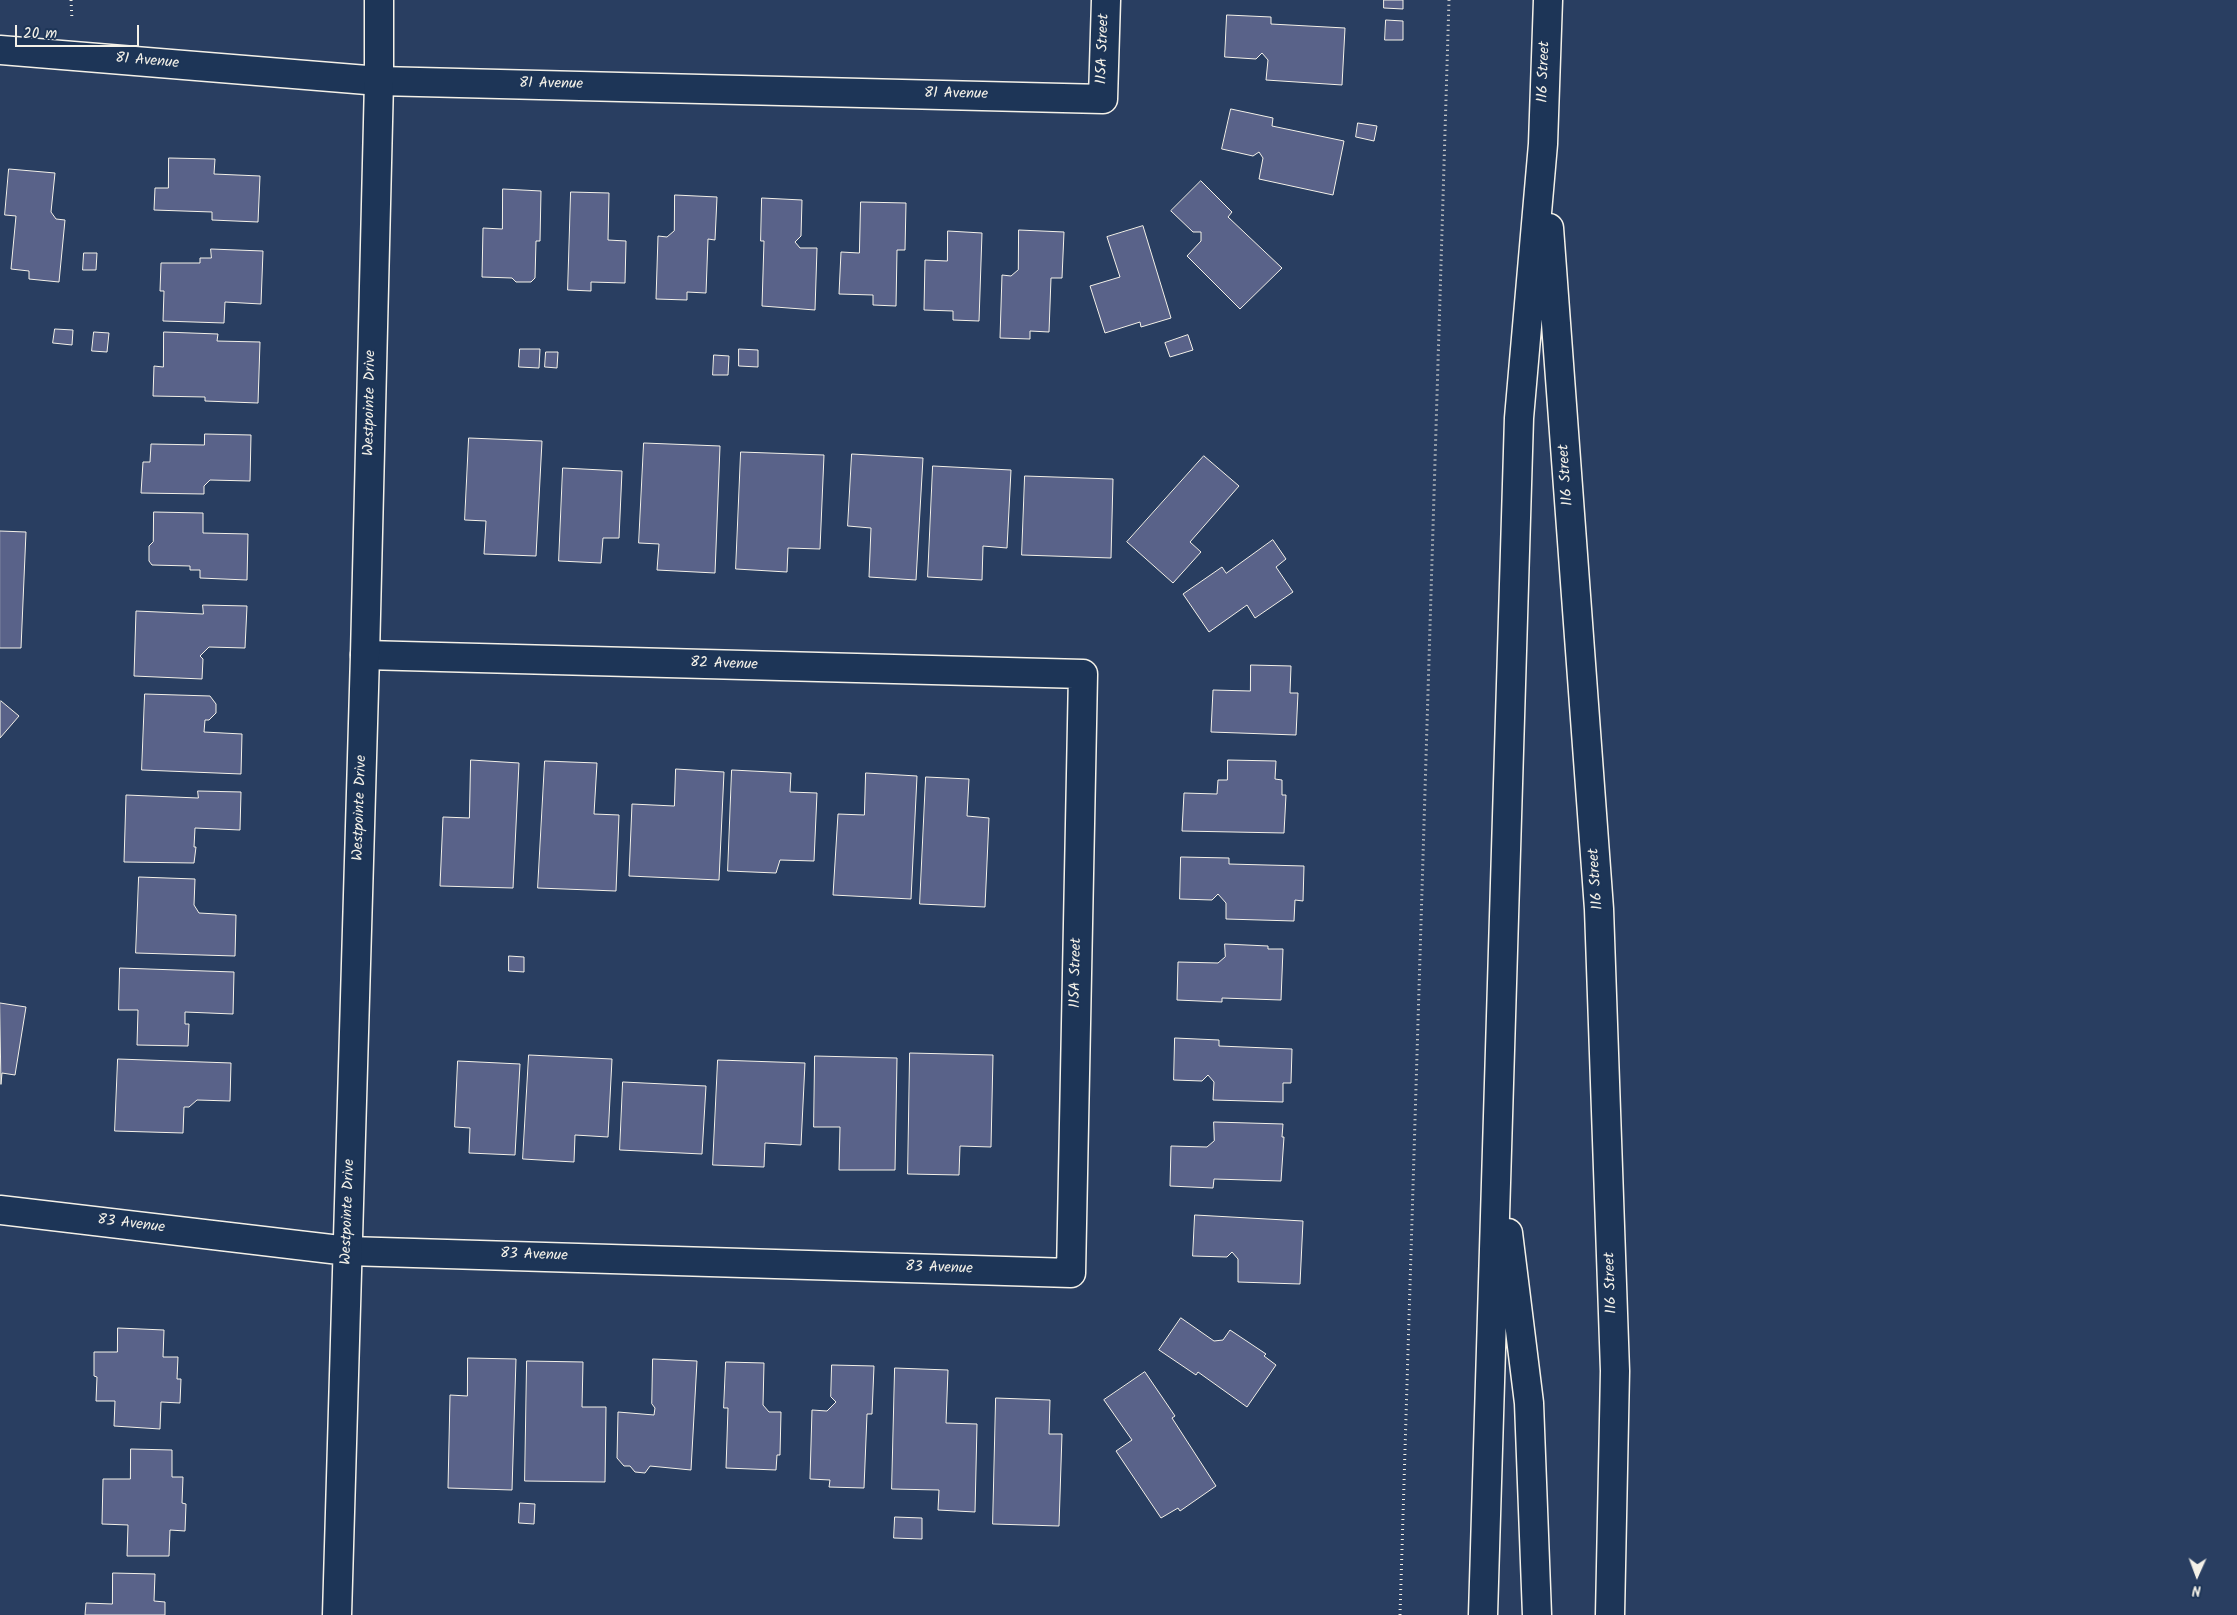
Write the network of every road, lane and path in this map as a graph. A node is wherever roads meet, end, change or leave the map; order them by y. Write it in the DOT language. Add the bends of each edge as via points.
graph roads {
  1 [pos="378,0"];
  2 [pos="1106,0"];
  3 [pos="1449,0"];
  4 [pos="1548,0"];
  5 [pos="0,50"];
  6 [pos="379,80"];
  7 [pos="1103,99"];
  8 [pos="1543,144"];
  9 [pos="365,655"];
  10 [pos="1083,674"];
  11 [pos="1497,1144"];
  12 [pos="0,1210"];
  13 [pos="348,1251"];
  14 [pos="1070,1273"];
  15 [pos="337,1615"];
  16 [pos="1400,1615"];
  17 [pos="1483,1615"];
  18 [pos="1536,1615"];
  19 [pos="1610,1615"];
  1 -- 6 [label="street, Westpointe Drive"];
  2 -- 7 [label="street, 115A Street"];
  3 -- 16 [label="path"];
  4 -- 8 [label="street, 116 Street"];
  5 -- 6 [label="street, 81 Avenue"];
  6 -- 7 [label="street, 81 Avenue"];
  6 -- 9 [label="street, Westpointe Drive"];
  8 -- 11 [label="street, 116 Street" via="1520,418"];
  8 -- 19 [label="street, 116 Street" via="1599,909 1615,1371"];
  9 -- 10 [label="street, 82 Avenue"];
  9 -- 13 [label="street, Westpointe Drive"];
  10 -- 14 [label="street, 115A Street"];
  11 -- 17 [label="street, 116 Street"];
  11 -- 18 [label="street" via="1530,1403"];
  12 -- 13 [label="street, 83 Avenue"];
  13 -- 14 [label="street, 83 Avenue"];
  13 -- 15 [label="street, Westpointe Drive"];
}
